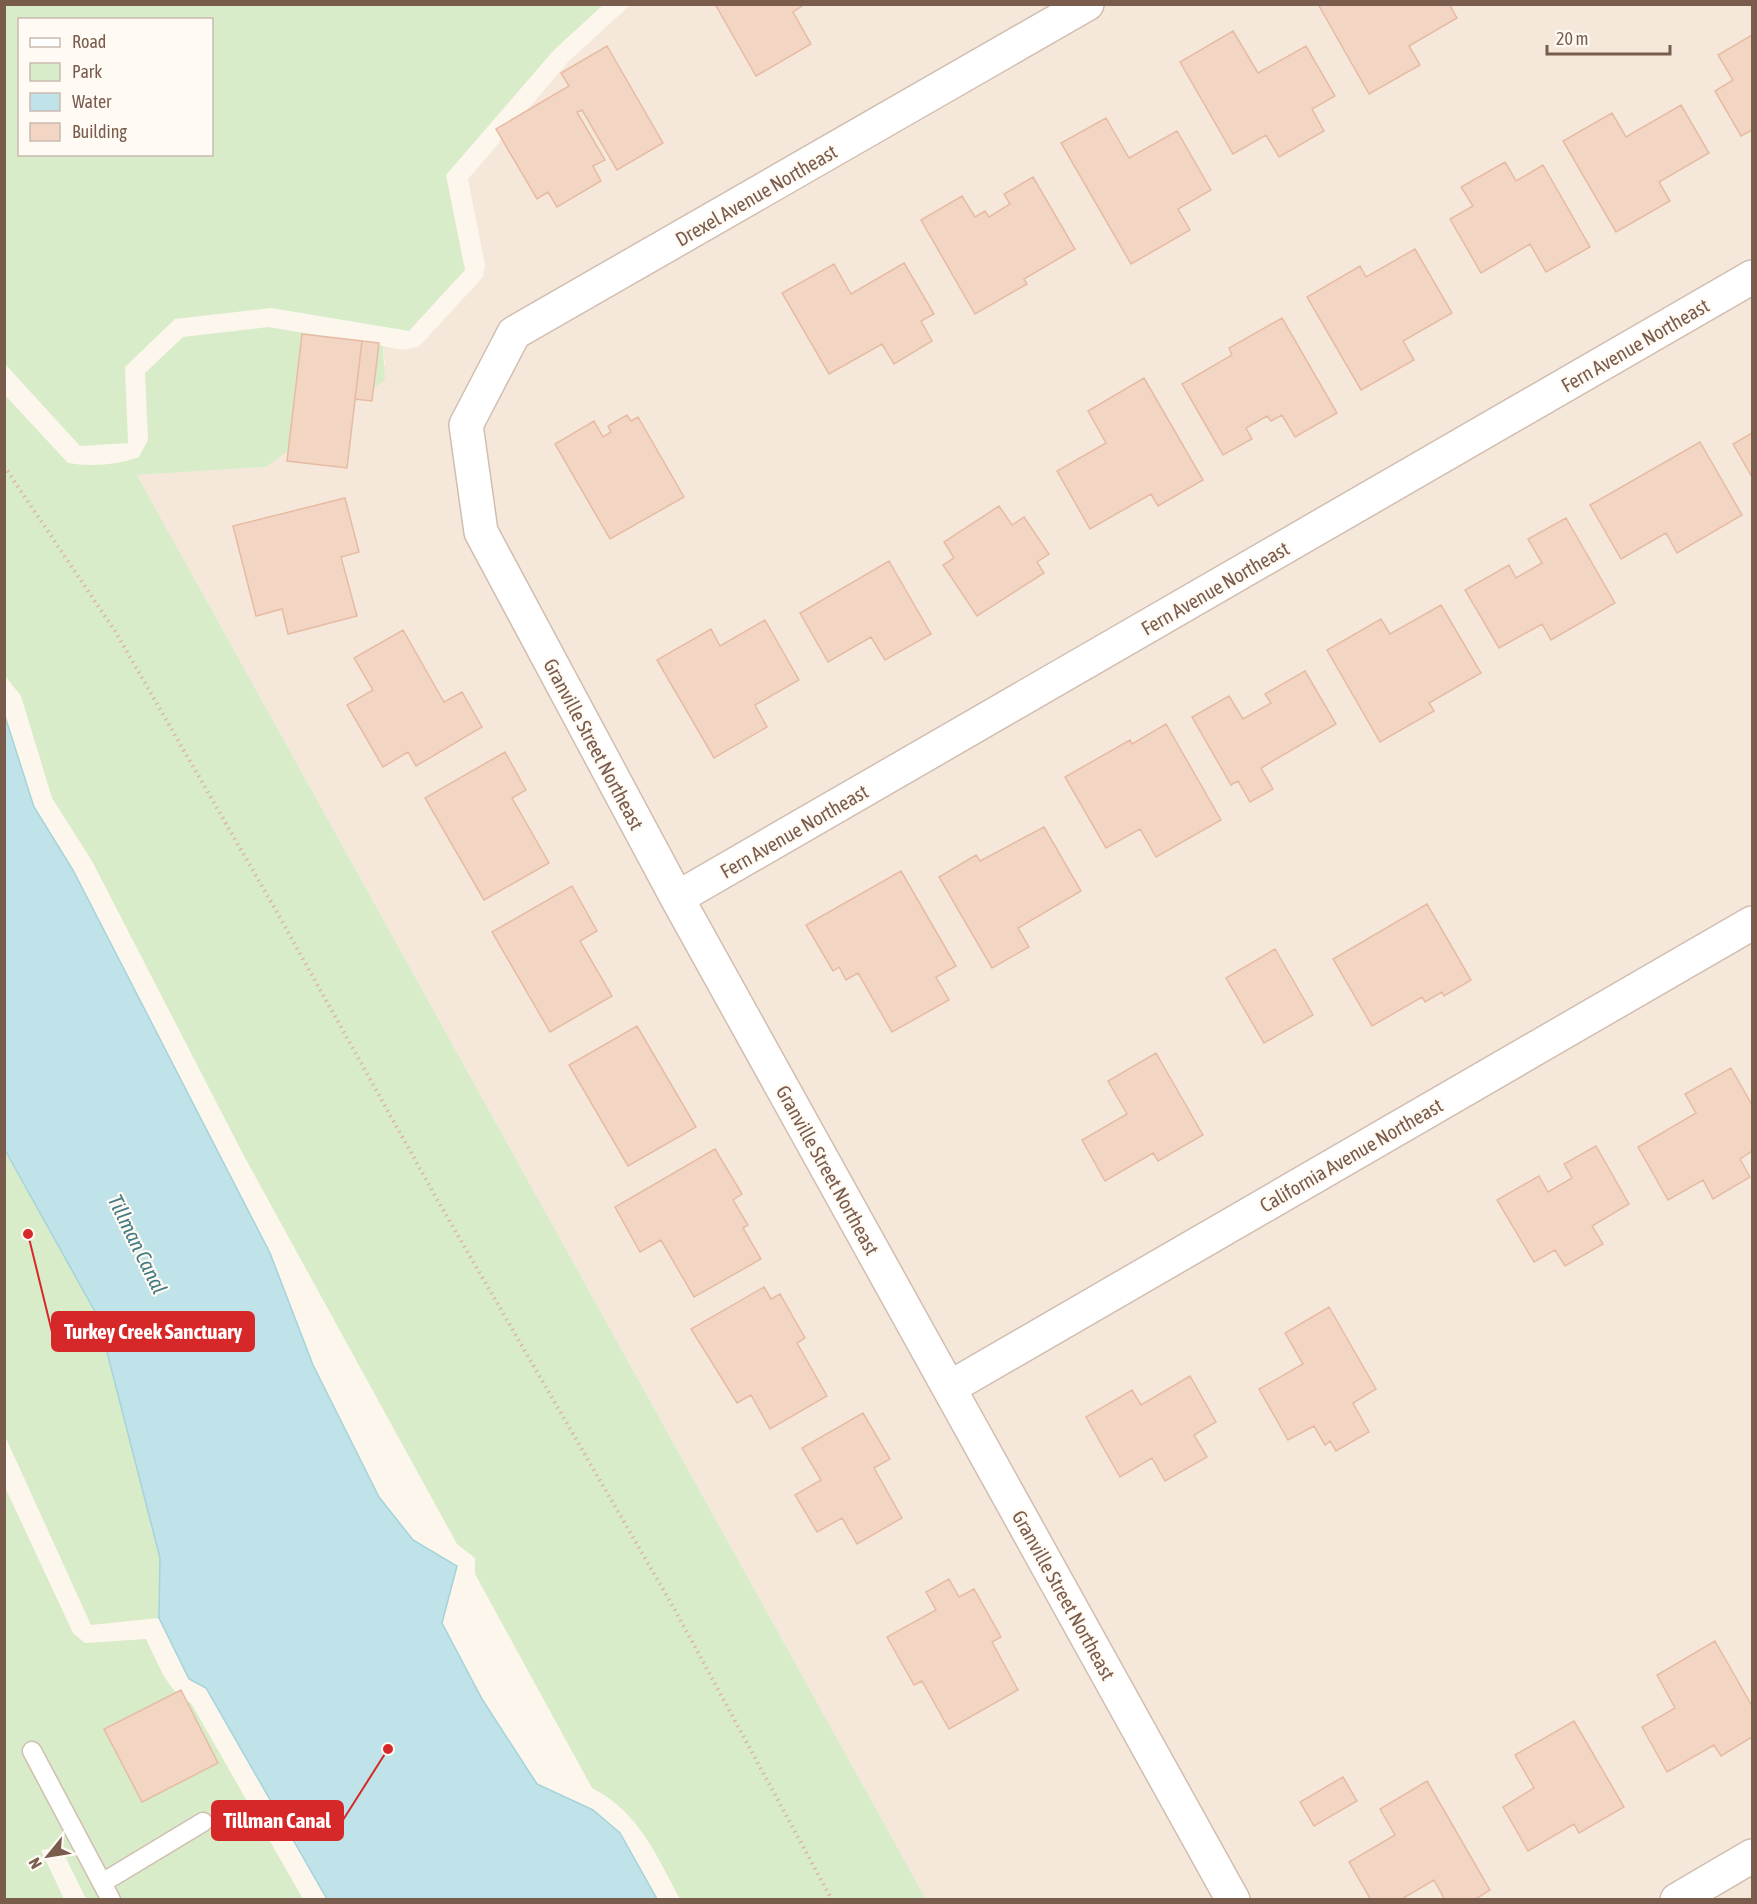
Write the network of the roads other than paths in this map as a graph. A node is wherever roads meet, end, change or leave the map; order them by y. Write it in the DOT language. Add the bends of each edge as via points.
graph roads {
  1 [pos="1087,4"];
  2 [pos="1752,277"];
  3 [pos="466,425"];
  4 [pos="677,898"];
  5 [pos="1752,923"];
  6 [pos="949,1388"];
  7 [pos="32,1751"];
  8 [pos="203,1822"];
  9 [pos="1752,1856"];
  10 [pos="102,1883"];
  11 [pos="111,1899"];
  12 [pos="1233,1899"];
  13 [pos="1677,1899"];
  1 -- 3 [label="street, Drexel Avenue Northeast" via="514,333"];
  2 -- 4 [label="street, Fern Avenue Northeast"];
  3 -- 4 [label="street, Granville Street Northeast" via="481,532"];
  4 -- 6 [label="street, Granville Street Northeast"];
  5 -- 6 [label="street, California Avenue Northeast"];
  6 -- 12 [label="street, Granville Street Northeast"];
  7 -- 10 [label="lane"];
  8 -- 10 [label="lane"];
  9 -- 13 [label="street"];
  10 -- 11 [label="lane"];
}
